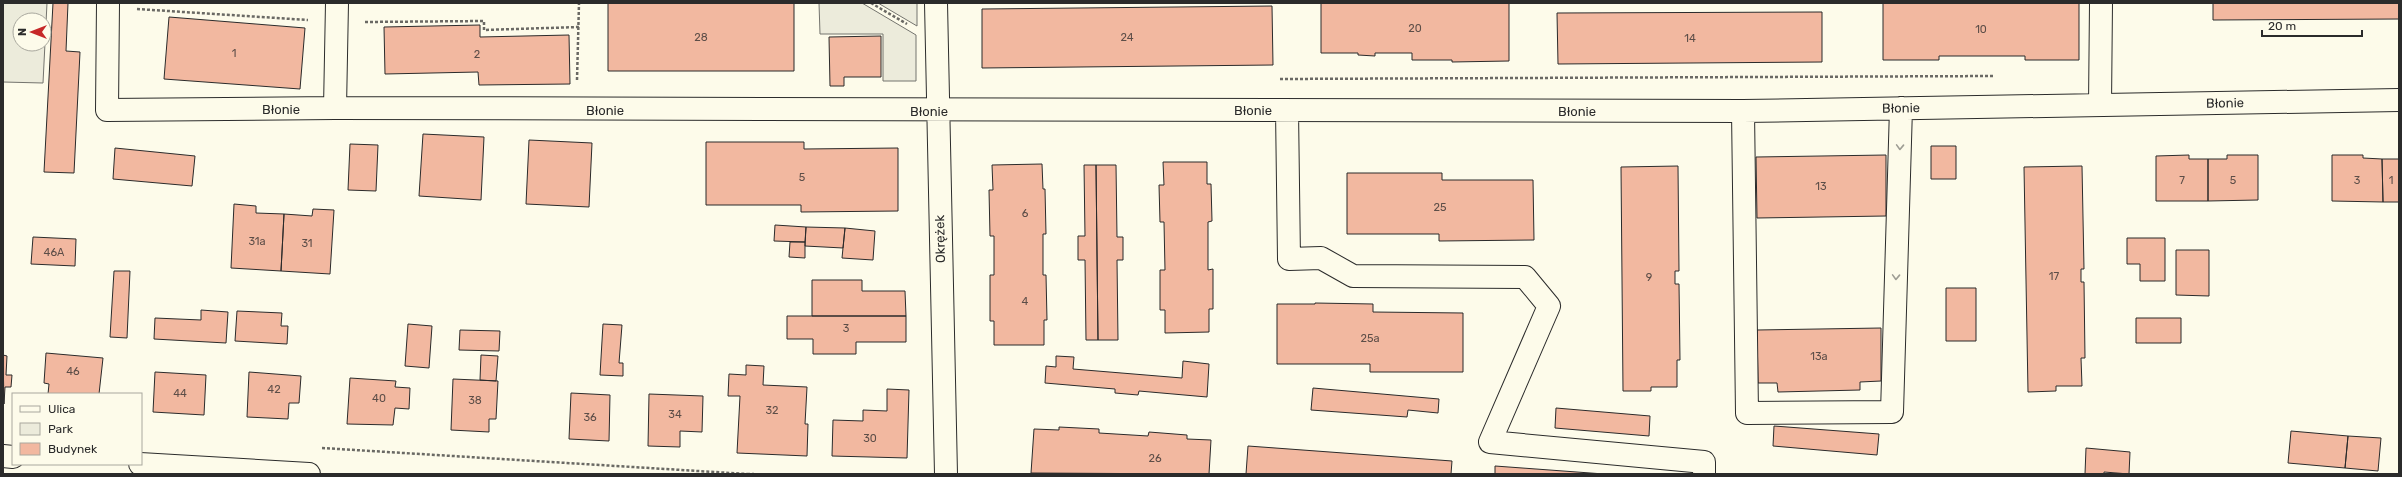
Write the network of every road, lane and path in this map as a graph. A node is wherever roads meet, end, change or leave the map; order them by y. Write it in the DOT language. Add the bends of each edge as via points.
graph roads {
  1 [pos="579,3"];
  2 [pos="936,3"];
  3 [pos="2101,3"];
  4 [pos="108,5"];
  5 [pos="337,12"];
  6 [pos="579,27"];
  7 [pos="1996,76"];
  8 [pos="1278,79"];
  9 [pos="2399,100"];
  10 [pos="2100,106"];
  11 [pos="335,108"];
  12 [pos="1901,108"];
  13 [pos="576,110"];
  14 [pos="1287,110"];
  15 [pos="937,111"];
  16 [pos="1743,111"];
  17 [pos="314,447"];
  18 [pos="142,464"];
  19 [pos="309,474"];
  20 [pos="747,474"];
  21 [pos="754,474"];
  22 [pos="946,474"];
  23 [pos="1704,474"];
  1 -- 6 [label="path"];
  2 -- 15 [label="street, Okrężek"];
  3 -- 10 [label="street"];
  4 -- 5 [label="path"];
  4 -- 11 [label="street, Błonie" via="107,110"];
  5 -- 6 [label="path" via="484,20 484,30"];
  5 -- 11 [label="street"];
  6 -- 13 [label="path"];
  7 -- 8 [label="path"];
  9 -- 10 [label="street, Błonie"];
  10 -- 12 [label="street, Błonie"];
  11 -- 13 [label="street, Błonie"];
  12 -- 16 [label="street, Błonie"];
  12 -- 16 [label="street, one-way" via="1892,412 1747,412"];
  13 -- 15 [label="street, Błonie"];
  14 -- 15 [label="street, Błonie"];
  14 -- 16 [label="street, Błonie"];
  14 -- 23 [label="street" via="1289,259 1321,258 1353,276 1525,277 1549,306 1490,442 1704,462"];
  15 -- 22 [label="street, Okrężek"];
  17 -- 20 [label="path"];
  18 -- 19 [label="street"];
  20 -- 21 [label="path"];
}
